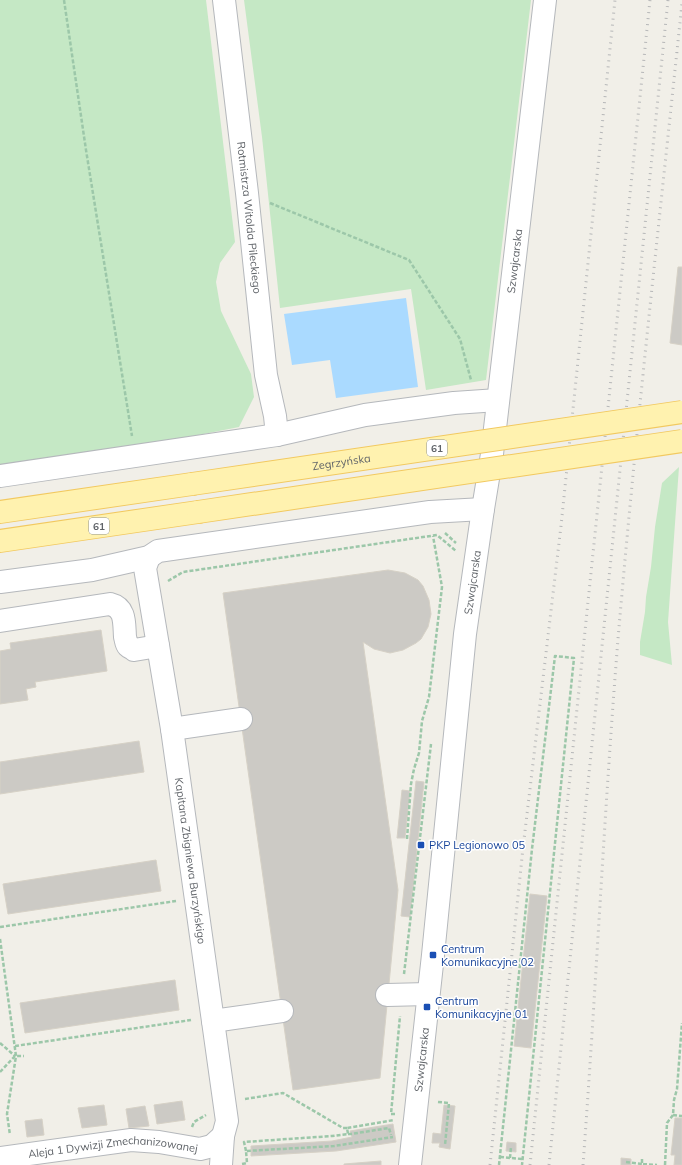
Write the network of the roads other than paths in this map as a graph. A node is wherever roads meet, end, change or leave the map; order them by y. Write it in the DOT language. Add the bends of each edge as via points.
graph roads {
  1 [pos="224,0"];
  2 [pos="545,0"];
  3 [pos="498,400"];
  4 [pos="682,412"];
  5 [pos="277,435"];
  6 [pos="682,441"];
  7 [pos="0,476"];
  8 [pos="483,509"];
  9 [pos="0,512"];
  10 [pos="0,540"];
  11 [pos="149,557"];
  12 [pos="0,582"];
  13 [pos="0,621"];
  14 [pos="158,646"];
  15 [pos="241,719"];
  16 [pos="172,729"];
  17 [pos="428,994"];
  18 [pos="394,996"];
  19 [pos="282,1011"];
  20 [pos="204,1020"];
  21 [pos="223,1136"];
  22 [pos="7,1157"];
  23 [pos="229,1164"];
  24 [pos="410,1165"];
  1 -- 5 [label="street, Rotmistrza Witolda Pileckiego" via="266,375"];
  2 -- 3 [label="street, Szwajcarska"];
  3 -- 5 [label="street" via="365,415"];
  3 -- 8 [label="street, Szwajcarska"];
  4 -- 9 [label="main road, Zegrzyńska / 61, bridge"];
  5 -- 7 [label="street"];
  6 -- 10 [label="main road, 61, bridge"];
  8 -- 11 [label="street" via="430,512 158,551"];
  8 -- 17 [label="street, Szwajcarska" via="465,634"];
  11 -- 12 [label="street" via="92,570"];
  11 -- 14 [label="street, Kapitana Zbigniewa Burzyńskigo" via="145,568"];
  13 -- 14 [label="street" via="110,604 116,606 123,614 128,646 134,650"];
  14 -- 16 [label="street, Kapitana Zbigniewa Burzyńskigo"];
  15 -- 16 [label="street"];
  16 -- 20 [label="street, Kapitana Zbigniewa Burzyńskigo"];
  17 -- 18 [label="street"];
  17 -- 24 [label="street, Szwajcarska"];
  19 -- 20 [label="street"];
  20 -- 21 [label="street, Kapitana Zbigniewa Burzyńskigo" via="227,1121"];
  21 -- 22 [label="street, Aleja 1 Dywizji Zmechanizowanej" via="212,1146 200,1149 131,1140"];
  21 -- 23 [label="street, Kapitana Zbigniewa Burzyńskigo"];
}
